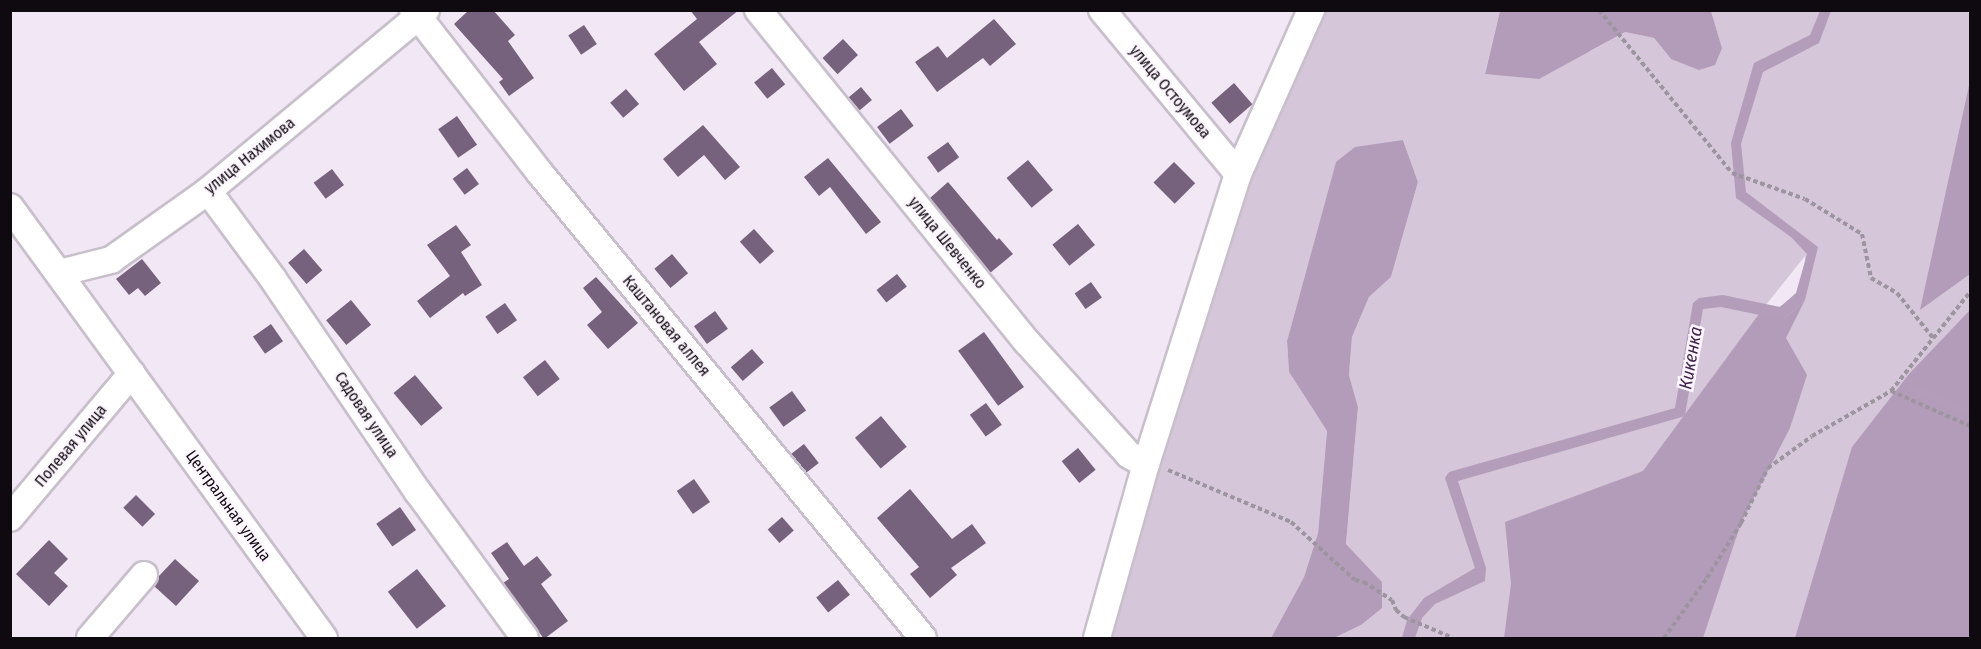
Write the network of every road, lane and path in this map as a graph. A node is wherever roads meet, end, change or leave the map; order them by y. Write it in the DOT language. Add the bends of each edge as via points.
graph roads {
  1 [pos="758,10"];
  2 [pos="1102,10"];
  3 [pos="1311,10"];
  4 [pos="1599,10"];
  5 [pos="419,13"];
  6 [pos="1238,174"];
  7 [pos="208,191"];
  8 [pos="10,207"];
  9 [pos="59,273"];
  10 [pos="1971,292"];
  11 [pos="1933,338"];
  12 [pos="132,373"];
  13 [pos="1891,391"];
  14 [pos="1971,426"];
  15 [pos="1146,464"];
  16 [pos="10,518"];
  17 [pos="144,575"];
  18 [pos="311,634"];
  19 [pos="90,639"];
  20 [pos="525,639"];
  21 [pos="923,639"];
  22 [pos="1097,639"];
  23 [pos="1453,639"];
  24 [pos="1664,639"];
  1 -- 15 [label="street, улица Шевченко" via="1028,342 1129,454"];
  2 -- 6 [label="street, улица Остоумова"];
  3 -- 6 [label="street"];
  4 -- 11 [label="path" via="1732,173 1805,199 1862,234 1871,278 1897,293"];
  5 -- 7 [label="street, улица Нахимова"];
  5 -- 21 [label="street, Каштановая аллея" via="540,173"];
  6 -- 15 [label="street"];
  7 -- 9 [label="street, улица Нахимова" via="111,260"];
  7 -- 20 [label="street, Садовая улица"];
  8 -- 9 [label="street, Центральная улица"];
  9 -- 12 [label="street, Центральная улица"];
  10 -- 11 [label="path"];
  11 -- 13 [label="path"];
  12 -- 16 [label="street, Полевая улица"];
  12 -- 18 [label="street, Центральная улица"];
  13 -- 14 [label="path"];
  13 -- 24 [label="path" via="1812,436 1768,468 1736,532"];
  15 -- 22 [label="street"];
  15 -- 23 [label="path" via="1178,472 1291,522 1355,580 1392,600 1404,616"];
  17 -- 19 [label="street"];
}
